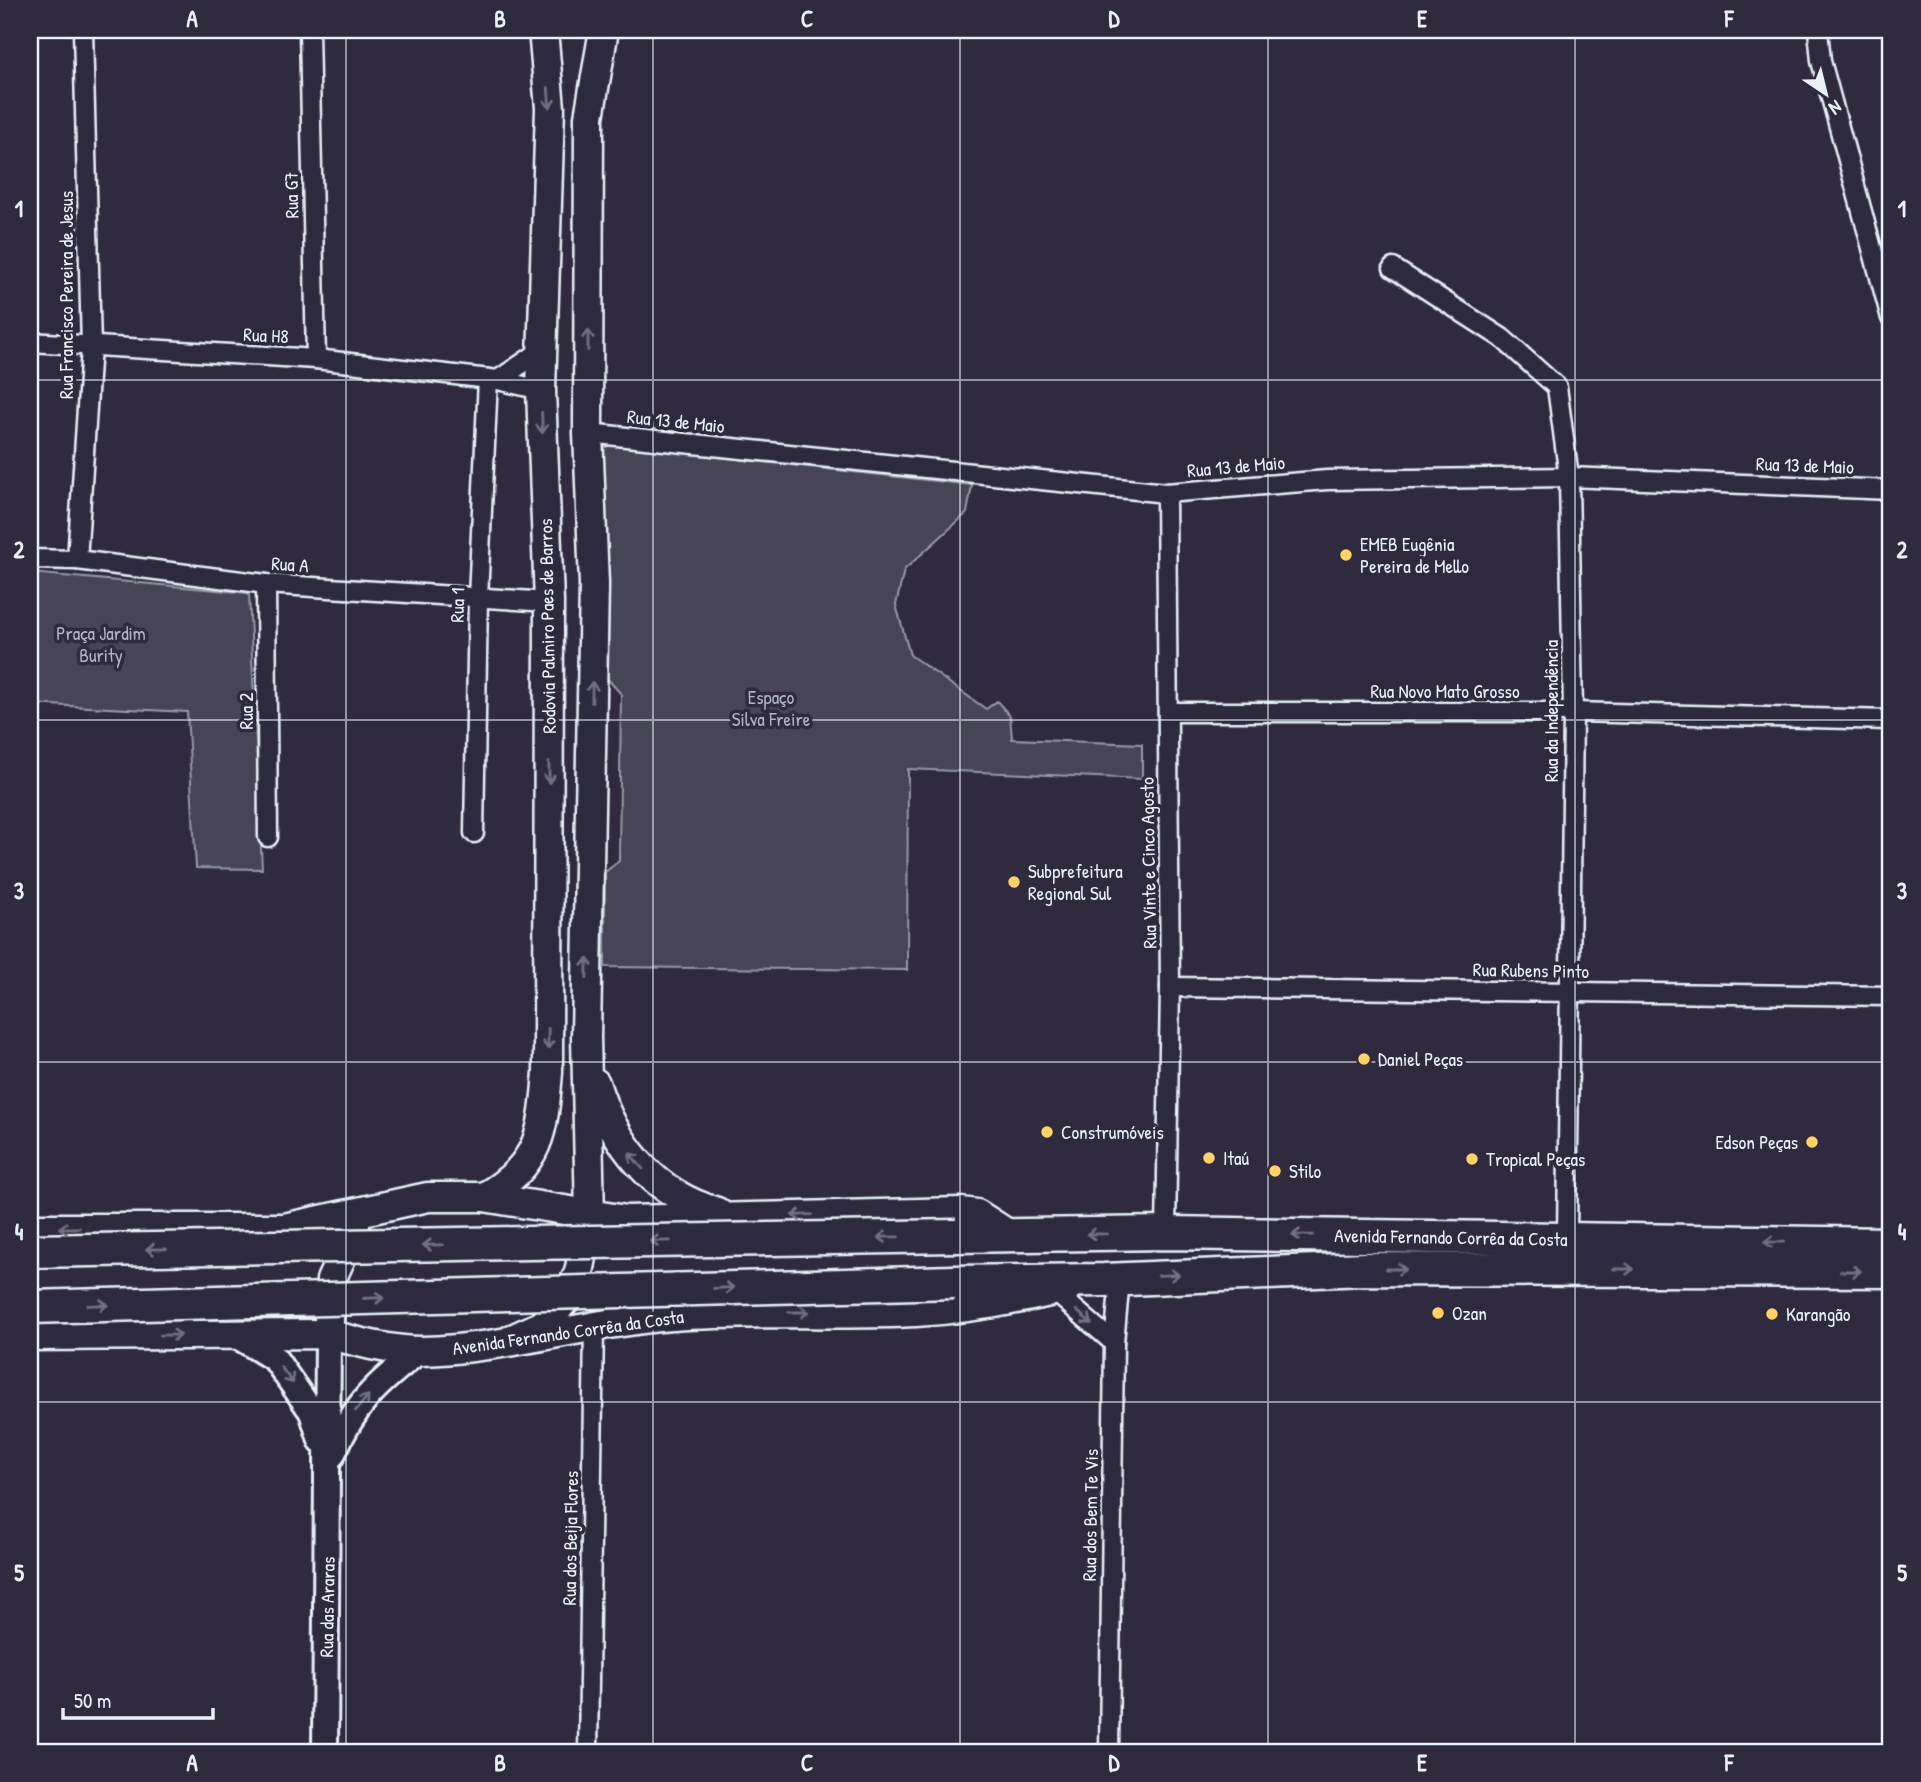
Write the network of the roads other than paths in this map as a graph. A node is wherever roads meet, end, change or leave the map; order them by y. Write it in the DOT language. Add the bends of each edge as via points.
graph roads {
  1 [pos="83,30"];
  2 [pos="309,30"];
  3 [pos="543,30"];
  4 [pos="604,30"];
  5 [pos="1818,30"];
  6 [pos="1393,268"];
  7 [pos="1890,309"];
  8 [pos="30,342"];
  9 [pos="91,347"];
  10 [pos="542,350"];
  11 [pos="316,359"];
  12 [pos="493,379"];
  13 [pos="541,390"];
  14 [pos="588,433"];
  15 [pos="1569,477"];
  16 [pos="1891,490"];
  17 [pos="1166,493"];
  18 [pos="30,559"];
  19 [pos="76,560"];
  20 [pos="266,584"];
  21 [pos="478,598"];
  22 [pos="549,602"];
  23 [pos="1168,712"];
  24 [pos="1573,712"];
  25 [pos="1891,720"];
  26 [pos="474,832"];
  27 [pos="268,837"];
  28 [pos="1170,987"];
  29 [pos="1571,992"];
  30 [pos="1891,996"];
  31 [pos="586,1037"];
  32 [pos="484,1197"];
  33 [pos="372,1209"];
  34 [pos="590,1216"];
  35 [pos="737,1217"];
  36 [pos="30,1228"];
  37 [pos="1166,1233"];
  38 [pos="1011,1236"];
  39 [pos="1567,1238"];
  40 [pos="1891,1244"];
  41 [pos="30,1251"];
  42 [pos="1891,1271"];
  43 [pos="1112,1280"];
  44 [pos="1054,1292"];
  45 [pos="30,1307"];
  46 [pos="594,1325"];
  47 [pos="234,1334"];
  48 [pos="328,1334"];
  49 [pos="30,1336"];
  50 [pos="512,1339"];
  51 [pos="1114,1342"];
  52 [pos="419,1351"];
  53 [pos="329,1462"];
  54 [pos="325,1752"];
  55 [pos="588,1752"];
  56 [pos="1109,1752"];
  1 -- 9 [label="street, Rua Francisco Pereira de Jesus"];
  2 -- 11 [label="street, Rua G7"];
  3 -- 10 [label="main road, Rodovia Palmiro Paes de Barros, one-way" via="550,108"];
  14 -- 4 [label="main road, one-way" via="589,117"];
  5 -- 7 [label="street" via="1821,61"];
  6 -- 15 [label="street, Rua da Independência" via="1502,338 1557,387"];
  8 -- 9 [label="street, Rua H8"];
  9 -- 11 [label="street, Rua H8"];
  9 -- 19 [label="street, Rua Francisco Pereira de Jesus"];
  10 -- 12 [label="street"];
  10 -- 13 [label="main road, Rodovia Palmiro Paes de Barros"];
  11 -- 12 [label="street, Rua H8"];
  12 -- 13 [label="street, Rua H8"];
  12 -- 21 [label="street, Rua 1"];
  13 -- 22 [label="main road, Rodovia Palmiro Paes de Barros, one-way"];
  14 -- 17 [label="street, Rua 13 de Maio"];
  31 -- 14 [label="main road, one-way" via="594,583"];
  15 -- 16 [label="street, Rua 13 de Maio"];
  15 -- 17 [label="street, Rua 13 de Maio" via="1327,480"];
  15 -- 24 [label="street, Rua da Independência"];
  17 -- 23 [label="street, Rua Vinte e Cinco Agosto"];
  18 -- 19 [label="street, Rua A"];
  19 -- 20 [label="street, Rua A"];
  20 -- 21 [label="street, Rua A"];
  20 -- 27 [label="street, Rua 2"];
  21 -- 22 [label="street, Rua A"];
  21 -- 26 [label="street, Rua 1"];
  22 -- 32 [label="main road, Rodovia Palmiro Paes de Barros, one-way" via="545,1105 541,1132 529,1160"];
  23 -- 24 [label="street, Rua Novo Mato Grosso"];
  23 -- 28 [label="street, Rua Vinte e Cinco Agosto"];
  24 -- 25 [label="street, Rua Novo Mato Grosso"];
  24 -- 29 [label="street, Rua da Independência"];
  28 -- 29 [label="street, Rua Rubens Pinto"];
  28 -- 37 [label="street, Rua Vinte e Cinco Agosto"];
  29 -- 30 [label="street, Rua Rubens Pinto"];
  29 -- 39 [label="street, Rua da Independência"];
  31 -- 34 [label="main road"];
  35 -- 31 [label="main road, one-way" via="689,1201 631,1156 603,1107"];
  32 -- 33 [label="main road" via="428,1197"];
  32 -- 34 [label="main road"];
  33 -- 36 [label="main road, one-way" via="284,1228"];
  33 -- 48 [label="main road" via="347,1240 331,1280"];
  34 -- 35 [label="main road" via="626,1220"];
  34 -- 50 [label="main road" via="584,1257 565,1300 543,1325"];
  38 -- 35 [label="main road, one-way" via="977,1214 961,1212"];
  37 -- 38 [label="highway, Avenida Fernando Corrêa da Costa, one-way"];
  39 -- 37 [label="highway, Avenida Fernando Corrêa da Costa, one-way"];
  38 -- 41 [label="highway, Avenida Fernando Corrêa da Costa, one-way, bridge"];
  40 -- 39 [label="highway, Avenida Fernando Corrêa da Costa, one-way"];
  43 -- 42 [label="highway, Avenida Fernando Corrêa da Costa, one-way" via="1364,1269"];
  43 -- 44 [label="main road, Avenida Fernando Corrêa da Costa"];
  45 -- 43 [label="highway, Avenida Fernando Corrêa da Costa, one-way, bridge"];
  43 -- 51 [label="street, Rua dos Bem Te Vis"];
  46 -- 44 [label="main road, Avenida Fernando Corrêa da Costa, one-way" via="711,1314 916,1312"];
  44 -- 51 [label="street, one-way"];
  46 -- 50 [label="main road, Avenida Fernando Corrêa da Costa"];
  46 -- 55 [label="street, Rua dos Beija Flores"];
  47 -- 48 [label="main road, Avenida Fernando Corrêa da Costa"];
  49 -- 47 [label="main road, Avenida Fernando Corrêa da Costa, one-way"];
  47 -- 53 [label="street, one-way" via="275,1359 293,1382 312,1412"];
  48 -- 52 [label="main road, Avenida Fernando Corrêa da Costa"];
  48 -- 53 [label="street, Rua das Araras"];
  50 -- 52 [label="main road, Avenida Fernando Corrêa da Costa"];
  51 -- 56 [label="street, Rua dos Bem Te Vis"];
  53 -- 52 [label="street, one-way" via="349,1418 378,1383"];
  53 -- 54 [label="street, Rua das Araras"];
}
